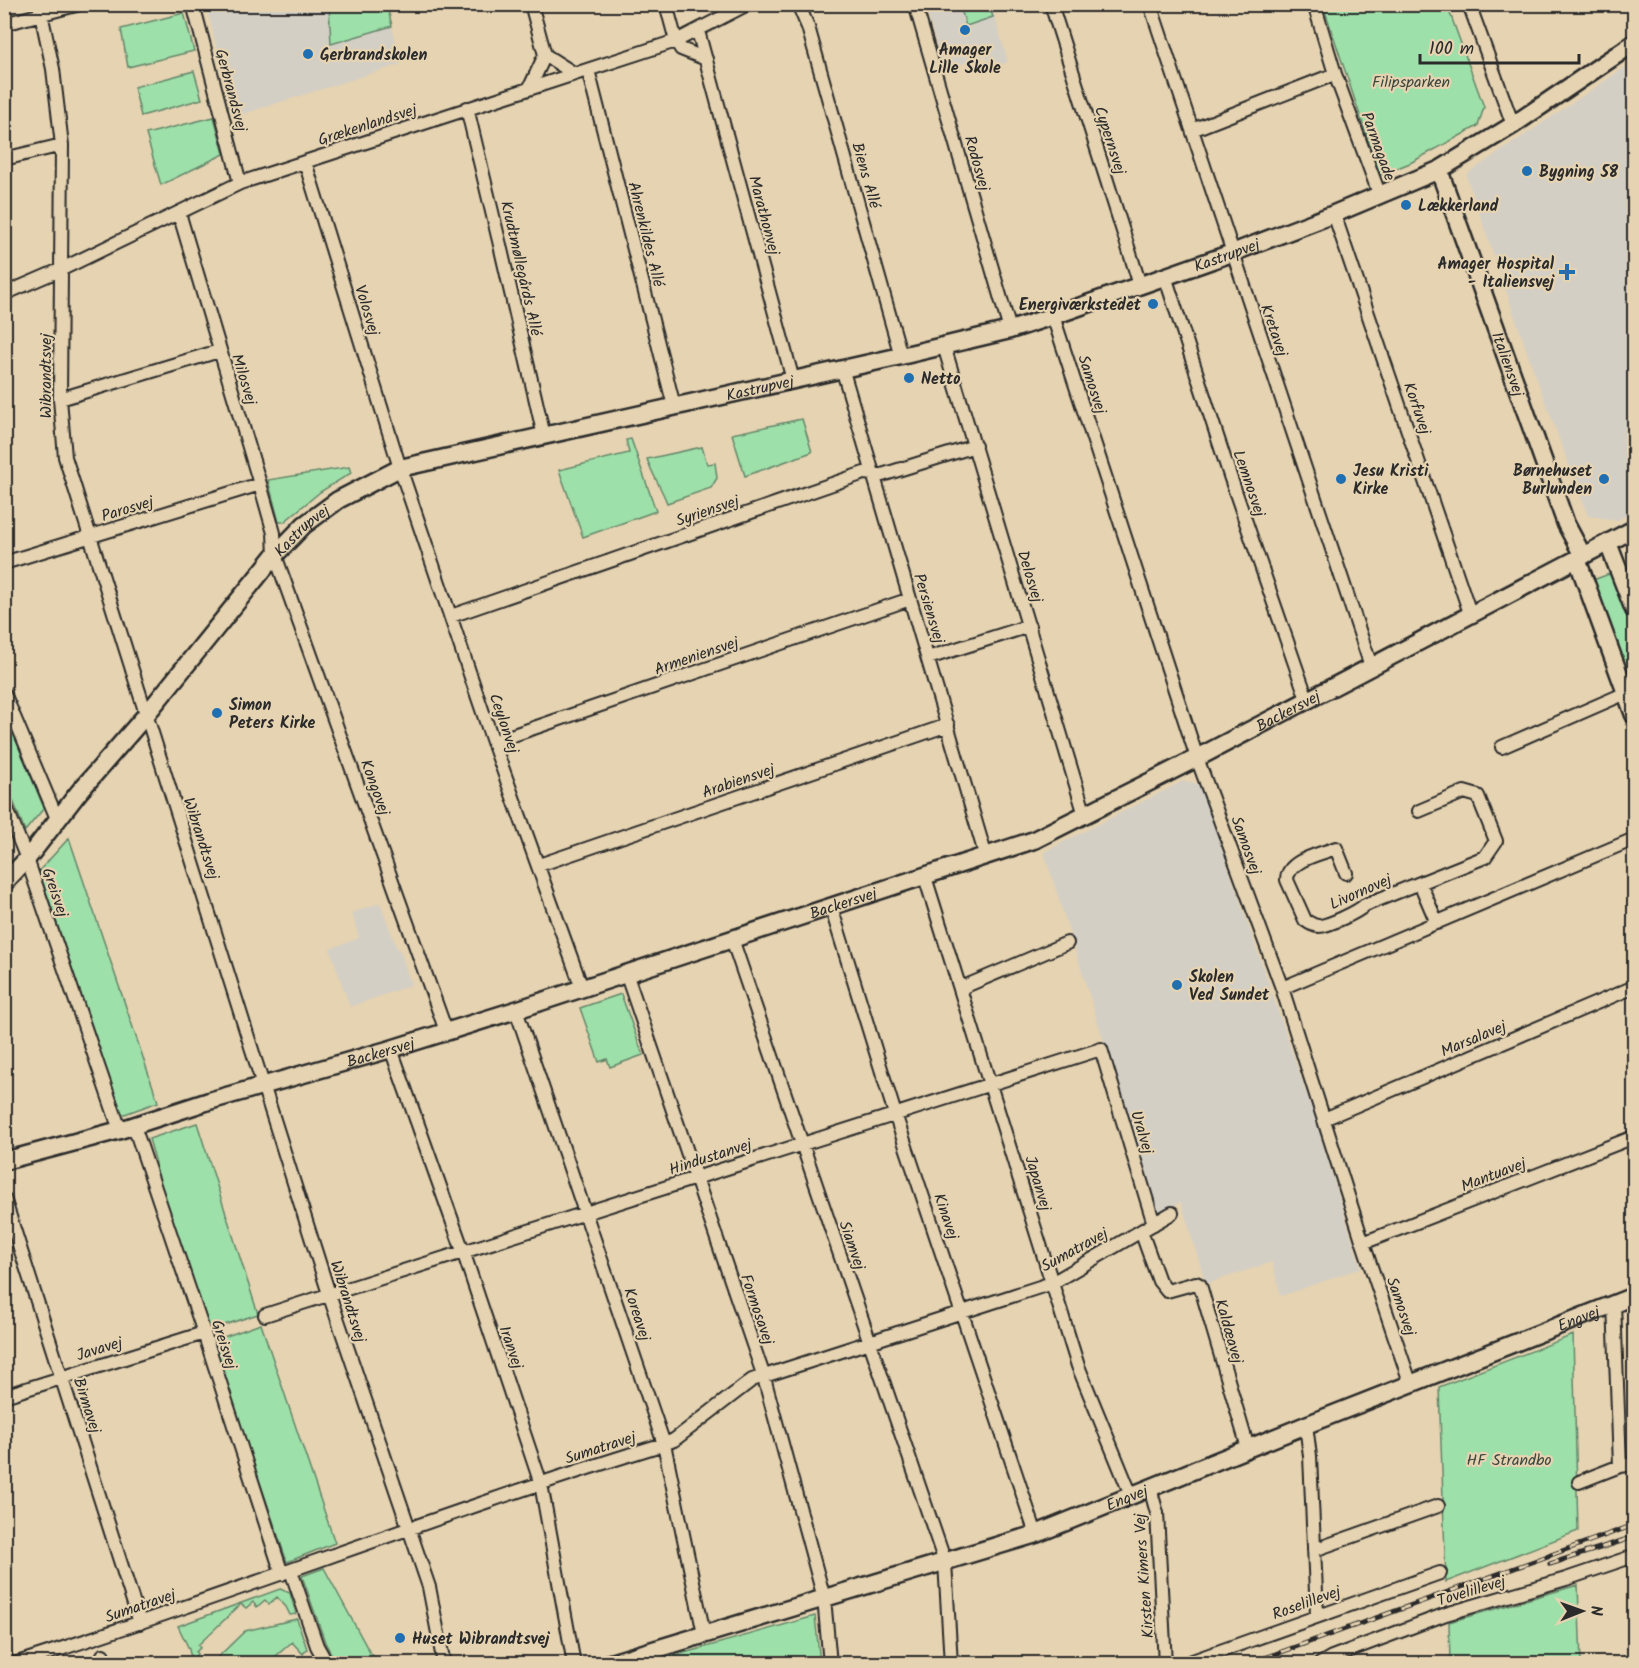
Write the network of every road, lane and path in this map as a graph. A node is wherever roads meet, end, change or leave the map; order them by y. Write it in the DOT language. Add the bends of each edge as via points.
graph roads {
  1 [pos="80,4"];
  2 [pos="193,4"];
  3 [pos="531,4"];
  4 [pos="666,4"];
  5 [pos="748,4"];
  6 [pos="798,4"];
  7 [pos="915,4"];
  8 [pos="1051,4"];
  9 [pos="1314,4"];
  10 [pos="1469,4"];
  11 [pos="1154,6"];
  12 [pos="40,9"];
  13 [pos="4,24"];
  14 [pos="698,31"];
  15 [pos="676,41"];
  16 [pos="1635,43"];
  17 [pos="544,55"];
  18 [pos="706,59"];
  19 [pos="588,70"];
  20 [pos="575,74"];
  21 [pos="1335,74"];
  22 [pos="530,87"];
  23 [pos="467,108"];
  24 [pos="1513,125"];
  25 [pos="1192,130"];
  26 [pos="62,145"];
  27 [pos="4,159"];
  28 [pos="304,162"];
  29 [pos="1439,170"];
  30 [pos="240,183"];
  31 [pos="1380,195"];
  32 [pos="179,213"];
  33 [pos="1335,214"];
  34 [pos="1232,253"];
  35 [pos="62,269"];
  36 [pos="1165,276"];
  37 [pos="1140,285"];
  38 [pos="4,294"];
  39 [pos="1053,316"];
  40 [pos="1010,330"];
  41 [pos="944,346"];
  42 [pos="219,351"];
  43 [pos="902,356"];
  44 [pos="842,369"];
  45 [pos="793,380"];
  46 [pos="60,399"];
  47 [pos="674,406"];
  48 [pos="544,436"];
  49 [pos="975,446"];
  50 [pos="400,468"];
  51 [pos="872,474"];
  52 [pos="260,484"];
  53 [pos="1635,529"];
  54 [pos="91,537"];
  55 [pos="1608,543"];
  56 [pos="275,555"];
  57 [pos="1580,557"];
  58 [pos="4,564"];
  59 [pos="910,599"];
  60 [pos="1635,610"];
  61 [pos="1470,613"];
  62 [pos="451,616"];
  63 [pos="1029,626"];
  64 [pos="928,658"];
  65 [pos="1371,666"];
  66 [pos="4,693"];
  67 [pos="1626,693"];
  68 [pos="1307,699"];
  69 [pos="146,715"];
  70 [pos="1635,715"];
  71 [pos="948,725"];
  72 [pos="493,742"];
  73 [pos="1502,747"];
  74 [pos="1197,758"];
  75 [pos="4,802"];
  76 [pos="1419,811"];
  77 [pos="1085,815"];
  78 [pos="58,821"];
  79 [pos="1635,839"];
  80 [pos="986,857"];
  81 [pos="27,859"];
  82 [pos="539,865"];
  83 [pos="1346,873"];
  84 [pos="925,877"];
  85 [pos="4,883"];
  86 [pos="1420,883"];
  87 [pos="831,907"];
  88 [pos="1437,923"];
  89 [pos="732,939"];
  90 [pos="1067,943"];
  91 [pos="626,973"];
  92 [pos="1635,987"];
  93 [pos="582,988"];
  94 [pos="961,988"];
  95 [pos="1282,988"];
  96 [pos="516,1011"];
  97 [pos="446,1031"];
  98 [pos="391,1049"];
  99 [pos="1101,1049"];
  100 [pos="990,1084"];
  101 [pos="264,1086"];
  102 [pos="895,1114"];
  103 [pos="1324,1119"];
  104 [pos="127,1128"];
  105 [pos="1635,1137"];
  106 [pos="802,1144"];
  107 [pos="4,1161"];
  108 [pos="696,1179"];
  109 [pos="4,1198"];
  110 [pos="585,1212"];
  111 [pos="1172,1214"];
  112 [pos="1154,1224"];
  113 [pos="1141,1231"];
  114 [pos="1363,1243"];
  115 [pos="463,1251"];
  116 [pos="1052,1282"];
  117 [pos="329,1294"];
  118 [pos="1635,1296"];
  119 [pos="1614,1303"];
  120 [pos="962,1312"];
  121 [pos="265,1315"];
  122 [pos="204,1333"];
  123 [pos="870,1341"];
  124 [pos="763,1374"];
  125 [pos="62,1377"];
  126 [pos="1411,1385"];
  127 [pos="4,1396"];
  128 [pos="1306,1425"];
  129 [pos="664,1444"];
  130 [pos="1248,1448"];
  131 [pos="1635,1464"];
  132 [pos="1620,1466"];
  133 [pos="1579,1482"];
  134 [pos="541,1484"];
  135 [pos="1150,1488"];
  136 [pos="1131,1495"];
  137 [pos="1437,1506"];
  138 [pos="408,1528"];
  139 [pos="1036,1534"];
  140 [pos="1314,1550"];
  141 [pos="1635,1556"];
  142 [pos="945,1562"];
  143 [pos="286,1572"];
  144 [pos="1440,1573"];
  145 [pos="824,1598"];
  146 [pos="1317,1616"];
  147 [pos="140,1623"];
  148 [pos="704,1634"];
  149 [pos="4,1653"];
  150 [pos="8,1664"];
  151 [pos="14,1664"];
  152 [pos="327,1664"];
  153 [pos="444,1664"];
  154 [pos="574,1664"];
  155 [pos="607,1664"];
  156 [pos="830,1664"];
  157 [pos="951,1664"];
  158 [pos="1165,1664"];
  159 [pos="1184,1664"];
  160 [pos="1320,1664"];
  1 -- 12 [label="street"];
  2 -- 30 [label="street, Gerbrandsvej"];
  3 -- 17 [label="street"];
  4 -- 15 [label="street"];
  5 -- 14 [label="street, Grækenlandsvej"];
  6 -- 43 [label="street, Biens Allé" via="808,27"];
  7 -- 40 [label="street, Rodosvej"];
  8 -- 37 [label="street, Cypernsvej"];
  9 -- 21 [label="street, Parmagade"];
  10 -- 24 [label="street"];
  11 -- 25 [label="street, Kretavej"];
  12 -- 13 [label="street"];
  12 -- 26 [label="street, Wibrandtsvej" via="53,69"];
  14 -- 15 [label="street, Grækenlandsvej"];
  14 -- 18 [label="street, Marathonvej"];
  15 -- 18 [label="street" via="681,49"];
  15 -- 19 [label="street, Grækenlandsvej"];
  16 -- 24 [label="street, Kastrupvej"];
  17 -- 20 [label="street"];
  17 -- 22 [label="street"];
  18 -- 45 [label="street, Marathonvej"];
  19 -- 20 [label="street, Grækenlandsvej"];
  19 -- 47 [label="street, Ahrenkildes Allé"];
  20 -- 22 [label="street, Grækenlandsvej"];
  21 -- 25 [label="street"];
  21 -- 31 [label="street, Parmagade"];
  22 -- 23 [label="street, Grækenlandsvej"];
  23 -- 28 [label="street, Grækenlandsvej"];
  23 -- 48 [label="street, Krudtmøllegårds Allé"];
  24 -- 29 [label="street, Kastrupvej"];
  25 -- 34 [label="street, Kretavej"];
  26 -- 27 [label="street"];
  26 -- 35 [label="street, Wibrandtsvej"];
  28 -- 30 [label="street, Grækenlandsvej"];
  28 -- 50 [label="street, Volosvej"];
  29 -- 31 [label="street, Kastrupvej"];
  29 -- 57 [label="street, Italiensvej"];
  30 -- 32 [label="street, Grækenlandsvej"];
  31 -- 33 [label="street, Kastrupvej"];
  32 -- 35 [label="street, Grækenlandsvej"];
  32 -- 42 [label="street, Milosvej"];
  33 -- 34 [label="street, Kastrupvej"];
  33 -- 61 [label="street, Korfuvej"];
  34 -- 36 [label="street, Kastrupvej"];
  34 -- 65 [label="street, Kretavej"];
  35 -- 38 [label="street, Grækenlandsvej"];
  35 -- 46 [label="street, Wibrandtsvej"];
  36 -- 37 [label="street, Kastrupvej"];
  36 -- 68 [label="street, Lemnosvej"];
  37 -- 39 [label="street, Kastrupvej"];
  39 -- 40 [label="street, Kastrupvej"];
  39 -- 74 [label="street, Samosvej"];
  40 -- 41 [label="street, Kastrupvej"];
  41 -- 43 [label="street, Kastrupvej"];
  41 -- 49 [label="street, Delosvej"];
  42 -- 46 [label="street"];
  42 -- 52 [label="street, Milosvej"];
  43 -- 44 [label="street, Kastrupvej"];
  44 -- 45 [label="street, Kastrupvej"];
  44 -- 51 [label="street, Persiensvej"];
  45 -- 47 [label="street, Kastrupvej"];
  46 -- 54 [label="street, Wibrandtsvej" via="65,457"];
  47 -- 48 [label="street, Kastrupvej"];
  48 -- 50 [label="street, Kastrupvej"];
  49 -- 51 [label="street, Syriensvej" via="882,475"];
  49 -- 63 [label="street, Delosvej"];
  50 -- 56 [label="street, Kastrupvej" via="338,500 304,525"];
  50 -- 62 [label="street, Ceylonvej"];
  51 -- 59 [label="street, Persiensvej"];
  51 -- 62 [label="street, Syriensvej" via="864,473"];
  52 -- 54 [label="street, Parosvej"];
  52 -- 56 [label="street, Milosvej" via="274,533"];
  53 -- 55 [label="street, Backersvej"];
  54 -- 58 [label="street, Parosvej"];
  54 -- 69 [label="street, Wibrandtsvej"];
  55 -- 57 [label="street, Backersvej"];
  55 -- 60 [label="street"];
  56 -- 69 [label="street, Kastrupvej"];
  56 -- 97 [label="street, Kongovej"];
  57 -- 61 [label="street, Backersvej"];
  57 -- 67 [label="street, Italiensvej"];
  59 -- 64 [label="street, Persiensvej"];
  59 -- 72 [label="street, Armeniensvej"];
  61 -- 65 [label="street, Backersvej"];
  62 -- 72 [label="street, Ceylonvej"];
  63 -- 64 [label="street"];
  63 -- 77 [label="street, Delosvej"];
  64 -- 71 [label="street, Persiensvej"];
  65 -- 68 [label="street, Backersvej"];
  66 -- 78 [label="street"];
  67 -- 70 [label="street, Italiensvej"];
  67 -- 73 [label="street"];
  68 -- 74 [label="street, Backersvej"];
  69 -- 78 [label="street, Kastrupvej"];
  69 -- 101 [label="street, Wibrandtsvej"];
  71 -- 80 [label="street, Persiensvej"];
  71 -- 82 [label="street, Arabiensvej"];
  72 -- 82 [label="street, Ceylonvej"];
  74 -- 77 [label="street, Backersvej"];
  74 -- 95 [label="street, Samosvej"];
  75 -- 81 [label="street, Greisvej"];
  76 -- 86 [label="street, Livornovej" via="1464,792 1478,796 1496,841 1485,857"];
  77 -- 80 [label="street, Backersvej" via="1034,840"];
  78 -- 81 [label="street, Kastrupvej"];
  79 -- 88 [label="street"];
  80 -- 84 [label="street, Backersvej"];
  81 -- 85 [label="street, Kastrupvej"];
  81 -- 104 [label="street, Greisvej"];
  82 -- 93 [label="street, Ceylonvej"];
  83 -- 86 [label="street, Livornovej" via="1336,848 1294,864 1287,880 1310,924 1320,926"];
  84 -- 87 [label="street, Backersvej"];
  84 -- 94 [label="street, Japanvej"];
  86 -- 88 [label="street"];
  87 -- 89 [label="street, Backersvej"];
  87 -- 102 [label="street, Kinavej"];
  88 -- 95 [label="street"];
  89 -- 91 [label="street, Backersvej"];
  89 -- 106 [label="street, Siamvej"];
  90 -- 94 [label="street"];
  91 -- 93 [label="street, Backersvej"];
  91 -- 108 [label="street, Formosavej"];
  92 -- 103 [label="street, Marsalavej"];
  93 -- 96 [label="street, Backersvej"];
  94 -- 100 [label="street, Japanvej"];
  95 -- 103 [label="street, Samosvej"];
  96 -- 97 [label="street, Backersvej"];
  96 -- 110 [label="street, Koreavej"];
  97 -- 98 [label="street, Backersvej"];
  98 -- 101 [label="street, Backersvej"];
  98 -- 115 [label="street, Iranvej"];
  99 -- 100 [label="street, Hindustanvej"];
  99 -- 112 [label="street, Uralvej"];
  100 -- 102 [label="street, Hindustanvej"];
  100 -- 116 [label="street, Japanvej"];
  101 -- 104 [label="street, Backersvej"];
  101 -- 117 [label="street, Wibrandtsvej"];
  102 -- 106 [label="street, Hindustanvej"];
  102 -- 120 [label="street, Kinavej"];
  103 -- 114 [label="street, Samosvej"];
  104 -- 107 [label="street, Backersvej"];
  104 -- 122 [label="street, Greisvej"];
  105 -- 114 [label="street, Mantuavej"];
  106 -- 108 [label="street, Hindustanvej"];
  106 -- 123 [label="street, Siamvej"];
  108 -- 110 [label="street, Hindustanvej"];
  108 -- 124 [label="street, Formosavej"];
  109 -- 125 [label="street, Birmavej"];
  110 -- 115 [label="street, Hindustanvej"];
  110 -- 129 [label="street, Koreavej"];
  111 -- 112 [label="street, Sumatravej"];
  112 -- 113 [label="street, Sumatravej"];
  113 -- 116 [label="street, Sumatravej"];
  113 -- 130 [label="street, Kaldæavej" via="1159,1281 1167,1291 1200,1285"];
  114 -- 126 [label="street, Samosvej"];
  115 -- 117 [label="street, Hindustanvej"];
  115 -- 134 [label="street, Iranvej"];
  116 -- 120 [label="street, Sumatravej"];
  116 -- 136 [label="street, Japanvej" via="1078,1366"];
  117 -- 121 [label="street"];
  117 -- 138 [label="street, Wibrandtsvej"];
  118 -- 119 [label="street, Engvej"];
  119 -- 126 [label="street, Engvej"];
  119 -- 132 [label="street"];
  120 -- 123 [label="street, Sumatravej"];
  120 -- 139 [label="street, Kinavej"];
  122 -- 125 [label="street, Javavej"];
  122 -- 143 [label="street, Greisvej"];
  123 -- 124 [label="street, Sumatravej"];
  123 -- 142 [label="street, Siamvej"];
  124 -- 129 [label="street, Sumatravej"];
  124 -- 145 [label="street, Formosavej"];
  125 -- 127 [label="street, Javavej"];
  125 -- 147 [label="street, Birmavej"];
  126 -- 128 [label="street, Engvej"];
  128 -- 130 [label="street, Engvej"];
  128 -- 140 [label="street"];
  129 -- 134 [label="street, Sumatravej"];
  129 -- 148 [label="street, Koreavej"];
  130 -- 135 [label="street, Engvej"];
  131 -- 132 [label="street"];
  132 -- 133 [label="street"];
  134 -- 138 [label="street, Sumatravej"];
  134 -- 154 [label="street, Iranvej"];
  135 -- 136 [label="street, Engvej"];
  135 -- 158 [label="street, Kirsten Kimers Vej" via="1157,1513"];
  136 -- 139 [label="street, Engvej"];
  137 -- 140 [label="street"];
  138 -- 143 [label="street, Sumatravej"];
  138 -- 153 [label="street, Wibrandtsvej" via="429,1587"];
  139 -- 142 [label="street, Engvej"];
  140 -- 146 [label="street"];
  141 -- 160 [label="street, Tovelillevej" via="1446,1614"];
  142 -- 145 [label="street, Engvej"];
  142 -- 157 [label="street, Siamvej"];
  143 -- 147 [label="street, Sumatravej"];
  143 -- 152 [label="street, Greisvej"];
  144 -- 146 [label="street, Roselillevej"];
  145 -- 148 [label="street, Engvej"];
  145 -- 156 [label="street, Formosavej"];
  146 -- 159 [label="street, Roselillevej"];
  147 -- 151 [label="street, Sumatravej"];
  148 -- 155 [label="street, Engvej"];
  149 -- 150 [label="street"];
}
